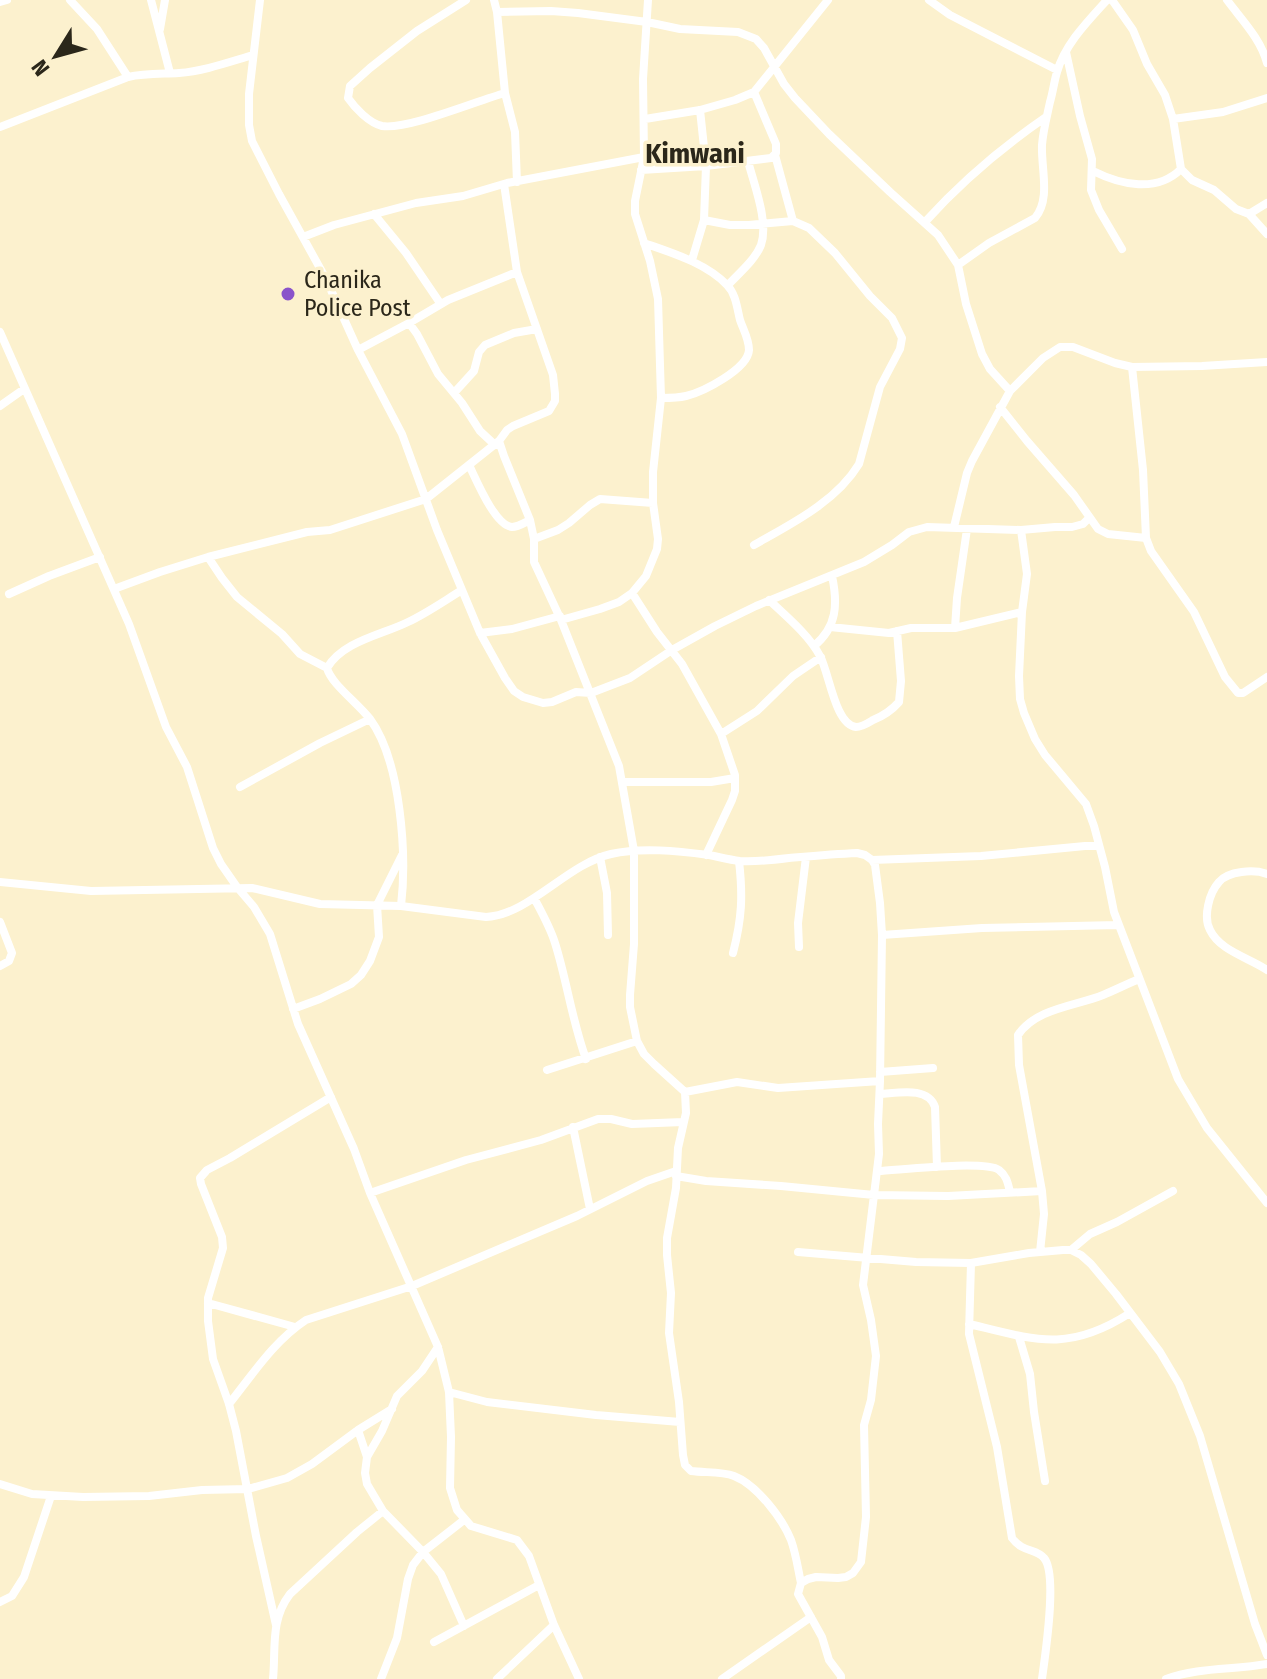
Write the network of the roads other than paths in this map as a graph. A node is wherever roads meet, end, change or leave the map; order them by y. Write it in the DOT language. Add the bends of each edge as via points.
graph roads {
  1 [pos="7,0"];
  2 [pos="70,0"];
  3 [pos="151,0"];
  4 [pos="165,0"];
  5 [pos="260,0"];
  6 [pos="466,0"];
  7 [pos="494,0"];
  8 [pos="648,0"];
  9 [pos="828,0"];
  10 [pos="929,0"];
  11 [pos="1109,0"];
  12 [pos="1227,0"];
  13 [pos="0,2"];
  14 [pos="497,12"];
  15 [pos="647,22"];
  16 [pos="159,33"];
  17 [pos="1066,51"];
  18 [pos="253,55"];
  19 [pos="1267,63"];
  20 [pos="775,67"];
  21 [pos="1057,70"];
  22 [pos="170,73"];
  23 [pos="128,77"];
  24 [pos="754,92"];
  25 [pos="505,93"];
  26 [pos="1267,98"];
  27 [pos="700,110"];
  28 [pos="1046,117"];
  29 [pos="645,119"];
  30 [pos="1173,119"];
  31 [pos="0,127"];
  32 [pos="775,155"];
  33 [pos="644,157"];
  34 [pos="748,161"];
  35 [pos="706,166"];
  36 [pos="1181,169"];
  37 [pos="641,170"];
  38 [pos="1093,171"];
  39 [pos="517,182"];
  40 [pos="504,184"];
  41 [pos="1267,203"];
  42 [pos="374,214"];
  43 [pos="1249,214"];
  44 [pos="704,220"];
  45 [pos="793,221"];
  46 [pos="925,222"];
  47 [pos="764,223"];
  48 [pos="1267,234"];
  49 [pos="303,237"];
  50 [pos="644,243"];
  51 [pos="1122,249"];
  52 [pos="692,260"];
  53 [pos="958,265"];
  54 [pos="517,272"];
  55 [pos="728,285"];
  56 [pos="440,303"];
  57 [pos="409,323"];
  58 [pos="537,329"];
  59 [pos="0,332"];
  60 [pos="358,350"];
  61 [pos="1267,362"];
  62 [pos="1132,367"];
  63 [pos="24,389"];
  64 [pos="1010,391"];
  65 [pos="454,393"];
  66 [pos="661,398"];
  67 [pos="0,406"];
  68 [pos="1000,407"];
  69 [pos="497,443"];
  70 [pos="469,465"];
  71 [pos="426,499"];
  72 [pos="653,503"];
  73 [pos="1089,518"];
  74 [pos="530,520"];
  75 [pos="954,527"];
  76 [pos="967,529"];
  77 [pos="1021,530"];
  78 [pos="1146,538"];
  79 [pos="534,539"];
  80 [pos="754,545"];
  81 [pos="100,557"];
  82 [pos="208,557"];
  83 [pos="832,576"];
  84 [pos="114,589"];
  85 [pos="462,590"];
  86 [pos="632,593"];
  87 [pos="9,594"];
  88 [pos="769,600"];
  89 [pos="1022,612"];
  90 [pos="560,618"];
  91 [pos="830,627"];
  92 [pos="955,628"];
  93 [pos="897,631"];
  94 [pos="480,633"];
  95 [pos="814,646"];
  96 [pos="672,650"];
  97 [pos="821,657"];
  98 [pos="327,668"];
  99 [pos="1267,677"];
  100 [pos="591,693"];
  101 [pos="370,719"];
  102 [pos="721,734"];
  103 [pos="735,778"];
  104 [pos="622,782"];
  105 [pos="240,787"];
  106 [pos="1099,846"];
  107 [pos="634,851"];
  108 [pos="403,853"];
  109 [pos="706,855"];
  110 [pos="600,857"];
  111 [pos="806,857"];
  112 [pos="872,860"];
  113 [pos="739,861"];
  114 [pos="1267,874"];
  115 [pos="0,882"];
  116 [pos="237,887"];
  117 [pos="534,898"];
  118 [pos="377,905"];
  119 [pos="401,906"];
  120 [pos="0,922"];
  121 [pos="1118,925"];
  122 [pos="608,935"];
  123 [pos="882,935"];
  124 [pos="799,947"];
  125 [pos="733,953"];
  126 [pos="0,966"];
  127 [pos="1267,970"];
  128 [pos="1139,979"];
  129 [pos="293,1009"];
  130 [pos="637,1041"];
  131 [pos="586,1059"];
  132 [pos="933,1068"];
  133 [pos="547,1070"];
  134 [pos="880,1077"];
  135 [pos="685,1092"];
  136 [pos="880,1094"];
  137 [pos="331,1097"];
  138 [pos="683,1122"];
  139 [pos="573,1127"];
  140 [pos="937,1167"];
  141 [pos="878,1171"];
  142 [pos="676,1173"];
  143 [pos="1042,1191"];
  144 [pos="1173,1191"];
  145 [pos="1010,1192"];
  146 [pos="370,1193"];
  147 [pos="874,1195"];
  148 [pos="1267,1203"];
  149 [pos="590,1209"];
  150 [pos="1071,1250"];
  151 [pos="798,1252"];
  152 [pos="1040,1252"];
  153 [pos="865,1257"];
  154 [pos="971,1263"];
  155 [pos="412,1286"];
  156 [pos="208,1303"];
  157 [pos="1130,1313"];
  158 [pos="969,1324"];
  159 [pos="295,1327"];
  160 [pos="1019,1337"];
  161 [pos="438,1347"];
  162 [pos="449,1392"];
  163 [pos="229,1404"];
  164 [pos="392,1409"];
  165 [pos="680,1422"];
  166 [pos="358,1430"];
  167 [pos="367,1457"];
  168 [pos="1045,1481"];
  169 [pos="0,1484"];
  170 [pos="248,1489"];
  171 [pos="51,1496"];
  172 [pos="383,1511"];
  173 [pos="464,1520"];
  174 [pos="423,1552"];
  175 [pos="801,1583"];
  176 [pos="539,1585"];
  177 [pos="0,1602"];
  178 [pos="811,1617"];
  179 [pos="276,1625"];
  180 [pos="554,1625"];
  181 [pos="464,1626"];
  182 [pos="434,1642"];
  183 [pos="1267,1655"];
  184 [pos="1267,1664"];
  185 [pos="273,1679"];
  186 [pos="381,1679"];
  187 [pos="497,1679"];
  188 [pos="579,1679"];
  189 [pos="722,1679"];
  190 [pos="841,1679"];
  191 [pos="1042,1679"];
  192 [pos="1166,1679"];
  1 -- 13 [label="street"];
  2 -- 23 [label="street" via="97,29"];
  3 -- 16 [label="street"];
  4 -- 16 [label="street"];
  5 -- 18 [label="street"];
  6 -- 25 [label="street" via="370,68 350,86 348,98 374,123 387,126"];
  7 -- 14 [label="street"];
  8 -- 15 [label="street"];
  9 -- 20 [label="street"];
  10 -- 21 [label="street"];
  11 -- 17 [label="street"];
  11 -- 30 [label="street" via="1133,30"];
  12 -- 19 [label="street" via="1258,41"];
  14 -- 15 [label="street" via="551,11"];
  14 -- 25 [label="street"];
  15 -- 20 [label="street" via="738,32 756,39"];
  15 -- 29 [label="street"];
  16 -- 22 [label="street"];
  17 -- 21 [label="street"];
  17 -- 38 [label="street"];
  18 -- 22 [label="street"];
  18 -- 49 [label="street" via="252,141"];
  20 -- 24 [label="street"];
  20 -- 46 [label="street" via="829,134"];
  21 -- 28 [label="street"];
  22 -- 23 [label="street"];
  23 -- 31 [label="street"];
  24 -- 27 [label="street"];
  24 -- 32 [label="street" via="776,144"];
  25 -- 39 [label="street" via="515,132"];
  26 -- 30 [label="street" via="1223,112"];
  27 -- 29 [label="street"];
  27 -- 35 [label="street"];
  28 -- 46 [label="street" via="990,158"];
  28 -- 53 [label="street" via="1041,212"];
  29 -- 33 [label="street"];
  30 -- 36 [label="street"];
  32 -- 34 [label="street"];
  32 -- 45 [label="street"];
  33 -- 37 [label="street"];
  33 -- 39 [label="street"];
  34 -- 35 [label="street"];
  34 -- 47 [label="street"];
  35 -- 37 [label="street"];
  35 -- 44 [label="street"];
  36 -- 38 [label="street" via="1154,184 1109,179"];
  36 -- 43 [label="street"];
  37 -- 50 [label="street" via="635,214"];
  38 -- 51 [label="street" via="1095,201"];
  39 -- 40 [label="street"];
  40 -- 42 [label="street"];
  40 -- 54 [label="street"];
  41 -- 43 [label="street"];
  42 -- 49 [label="street"];
  42 -- 56 [label="street"];
  43 -- 48 [label="street"];
  44 -- 47 [label="street"];
  44 -- 52 [label="street"];
  45 -- 47 [label="street"];
  45 -- 80 [label="street" via="821,239 892,318 902,338 880,387 854,473 831,496"];
  46 -- 53 [label="street"];
  47 -- 55 [label="street" via="758,250"];
  49 -- 60 [label="street"];
  50 -- 52 [label="street"];
  50 -- 66 [label="street" via="658,299"];
  52 -- 55 [label="street"];
  53 -- 64 [label="street" via="975,339 990,369"];
  54 -- 56 [label="street"];
  54 -- 58 [label="street"];
  55 -- 66 [label="street" via="737,303 747,358 697,393"];
  56 -- 57 [label="street"];
  57 -- 60 [label="street"];
  57 -- 65 [label="street"];
  58 -- 65 [label="street" via="485,345 474,371"];
  58 -- 69 [label="street" via="553,375 555,401 549,411 507,430"];
  59 -- 63 [label="street"];
  60 -- 71 [label="street" via="402,434"];
  61 -- 62 [label="street"];
  62 -- 64 [label="street" via="1060,347"];
  62 -- 78 [label="street"];
  63 -- 67 [label="street"];
  63 -- 81 [label="street"];
  64 -- 68 [label="street"];
  65 -- 69 [label="street" via="480,431"];
  66 -- 72 [label="street"];
  68 -- 73 [label="street"];
  68 -- 75 [label="street" via="967,473"];
  69 -- 70 [label="street"];
  69 -- 74 [label="street"];
  70 -- 71 [label="street"];
  70 -- 74 [label="street" via="501,521 514,527"];
  71 -- 82 [label="street" via="330,530"];
  71 -- 85 [label="street"];
  72 -- 79 [label="street" via="600,499 558,530"];
  72 -- 86 [label="street" via="657,549"];
  73 -- 77 [label="street" via="1072,527"];
  73 -- 78 [label="street" via="1108,534"];
  74 -- 79 [label="street"];
  75 -- 76 [label="street"];
  75 -- 83 [label="street" via="912,530 872,558"];
  76 -- 77 [label="street"];
  76 -- 92 [label="street"];
  77 -- 89 [label="street" via="1027,574"];
  78 -- 99 [label="street" via="1194,612 1233,688 1243,693"];
  79 -- 90 [label="street" via="533,559"];
  81 -- 84 [label="street"];
  81 -- 87 [label="street"];
  82 -- 84 [label="street"];
  82 -- 98 [label="street" via="237,597 300,654"];
  83 -- 88 [label="street"];
  83 -- 91 [label="street" via="836,606"];
  84 -- 116 [label="street" via="166,727 187,767 213,848"];
  85 -- 94 [label="street"];
  85 -- 98 [label="street" via="345,650"];
  86 -- 90 [label="street" via="600,609"];
  86 -- 96 [label="street"];
  88 -- 95 [label="street"];
  88 -- 96 [label="street"];
  89 -- 92 [label="street"];
  89 -- 106 [label="street" via="1019,676 1024,713 1045,755 1086,804"];
  90 -- 94 [label="street"];
  90 -- 100 [label="street"];
  91 -- 93 [label="street"];
  91 -- 95 [label="street"];
  92 -- 93 [label="street"];
  93 -- 97 [label="street" via="899,702 866,724 851,726 840,716"];
  94 -- 100 [label="street" via="505,678 523,697 543,703 576,692"];
  95 -- 97 [label="street"];
  96 -- 100 [label="street" via="630,678"];
  96 -- 102 [label="street"];
  97 -- 102 [label="street"];
  98 -- 101 [label="street"];
  100 -- 104 [label="street"];
  101 -- 105 [label="street"];
  101 -- 108 [label="street" via="388,762"];
  102 -- 103 [label="street"];
  103 -- 104 [label="street"];
  103 -- 109 [label="street" via="732,800"];
  104 -- 107 [label="street"];
  106 -- 112 [label="street"];
  106 -- 121 [label="street"];
  107 -- 109 [label="street"];
  107 -- 110 [label="street"];
  107 -- 130 [label="street" via="630,1007"];
  108 -- 118 [label="street"];
  108 -- 119 [label="street"];
  109 -- 113 [label="street"];
  110 -- 117 [label="street"];
  110 -- 122 [label="street"];
  111 -- 112 [label="street" via="857,853"];
  111 -- 113 [label="street"];
  111 -- 124 [label="street"];
  112 -- 123 [label="street"];
  113 -- 125 [label="street" via="743,892"];
  114 -- 127 [label="street" via="1242,873 1219,882 1207,919 1212,934 1228,949"];
  115 -- 116 [label="street" via="91,891"];
  116 -- 118 [label="street" via="320,904"];
  116 -- 129 [label="street" via="270,934"];
  117 -- 119 [label="street" via="496,917"];
  117 -- 131 [label="street" via="556,945"];
  118 -- 119 [label="street"];
  118 -- 129 [label="street" via="379,937 361,975"];
  120 -- 126 [label="street" via="12,953"];
  121 -- 123 [label="street"];
  121 -- 128 [label="street"];
  123 -- 134 [label="street"];
  128 -- 143 [label="street" via="1042,1016 1018,1035"];
  128 -- 148 [label="street" via="1190,1101"];
  129 -- 137 [label="street"];
  130 -- 131 [label="street"];
  130 -- 135 [label="street"];
  131 -- 133 [label="street"];
  132 -- 134 [label="street"];
  134 -- 135 [label="street" via="778,1088 737,1082"];
  134 -- 136 [label="street"];
  135 -- 138 [label="street"];
  136 -- 140 [label="street" via="931,1098"];
  136 -- 141 [label="street"];
  137 -- 146 [label="street"];
  137 -- 156 [label="street" via="201,1175 223,1248"];
  138 -- 139 [label="street" via="598,1119"];
  138 -- 142 [label="street"];
  139 -- 146 [label="street"];
  139 -- 149 [label="street"];
  140 -- 141 [label="street"];
  140 -- 145 [label="street" via="995,1167"];
  141 -- 147 [label="street"];
  142 -- 147 [label="street" via="706,1181"];
  142 -- 149 [label="street"];
  142 -- 165 [label="street" via="667,1255 670,1348"];
  143 -- 145 [label="street"];
  143 -- 152 [label="street"];
  144 -- 150 [label="street" via="1090,1234"];
  145 -- 147 [label="street"];
  146 -- 155 [label="street"];
  147 -- 153 [label="street"];
  149 -- 155 [label="street"];
  150 -- 152 [label="street"];
  150 -- 157 [label="street" via="1091,1264"];
  151 -- 153 [label="street"];
  152 -- 154 [label="street"];
  153 -- 154 [label="street"];
  153 -- 175 [label="street" via="863,1285 876,1356 864,1425 867,1499 861,1562 846,1577"];
  154 -- 158 [label="street"];
  155 -- 159 [label="street"];
  155 -- 161 [label="street"];
  156 -- 159 [label="street"];
  156 -- 163 [label="street" via="213,1359"];
  157 -- 160 [label="street" via="1111,1326 1070,1339"];
  157 -- 183 [label="street" via="1160,1352 1191,1410"];
  158 -- 160 [label="street"];
  158 -- 191 [label="street" via="1012,1538 1044,1558 1048,1568 1051,1595"];
  159 -- 163 [label="street"];
  160 -- 168 [label="street" via="1030,1374"];
  161 -- 162 [label="street"];
  161 -- 164 [label="street"];
  162 -- 165 [label="street" via="487,1402"];
  162 -- 173 [label="street" via="450,1488"];
  163 -- 170 [label="street"];
  164 -- 166 [label="street"];
  164 -- 167 [label="street"];
  165 -- 175 [label="street" via="688,1468 735,1476 772,1508 791,1540"];
  166 -- 167 [label="street"];
  166 -- 170 [label="street" via="287,1478"];
  167 -- 172 [label="street" via="367,1484"];
  169 -- 171 [label="street"];
  170 -- 171 [label="street"];
  170 -- 179 [label="street"];
  171 -- 177 [label="street" via="24,1577 12,1596"];
  172 -- 174 [label="street"];
  172 -- 179 [label="street" via="290,1594"];
  173 -- 174 [label="street"];
  173 -- 176 [label="street" via="517,1540"];
  174 -- 181 [label="street" via="445,1583"];
  174 -- 186 [label="street" via="408,1579 397,1638"];
  175 -- 178 [label="street" via="798,1594"];
  176 -- 180 [label="street"];
  176 -- 181 [label="street"];
  178 -- 189 [label="street"];
  178 -- 190 [label="street"];
  179 -- 185 [label="street"];
  180 -- 187 [label="street"];
  180 -- 188 [label="street"];
  181 -- 182 [label="street"];
  184 -- 192 [label="street"];
}
